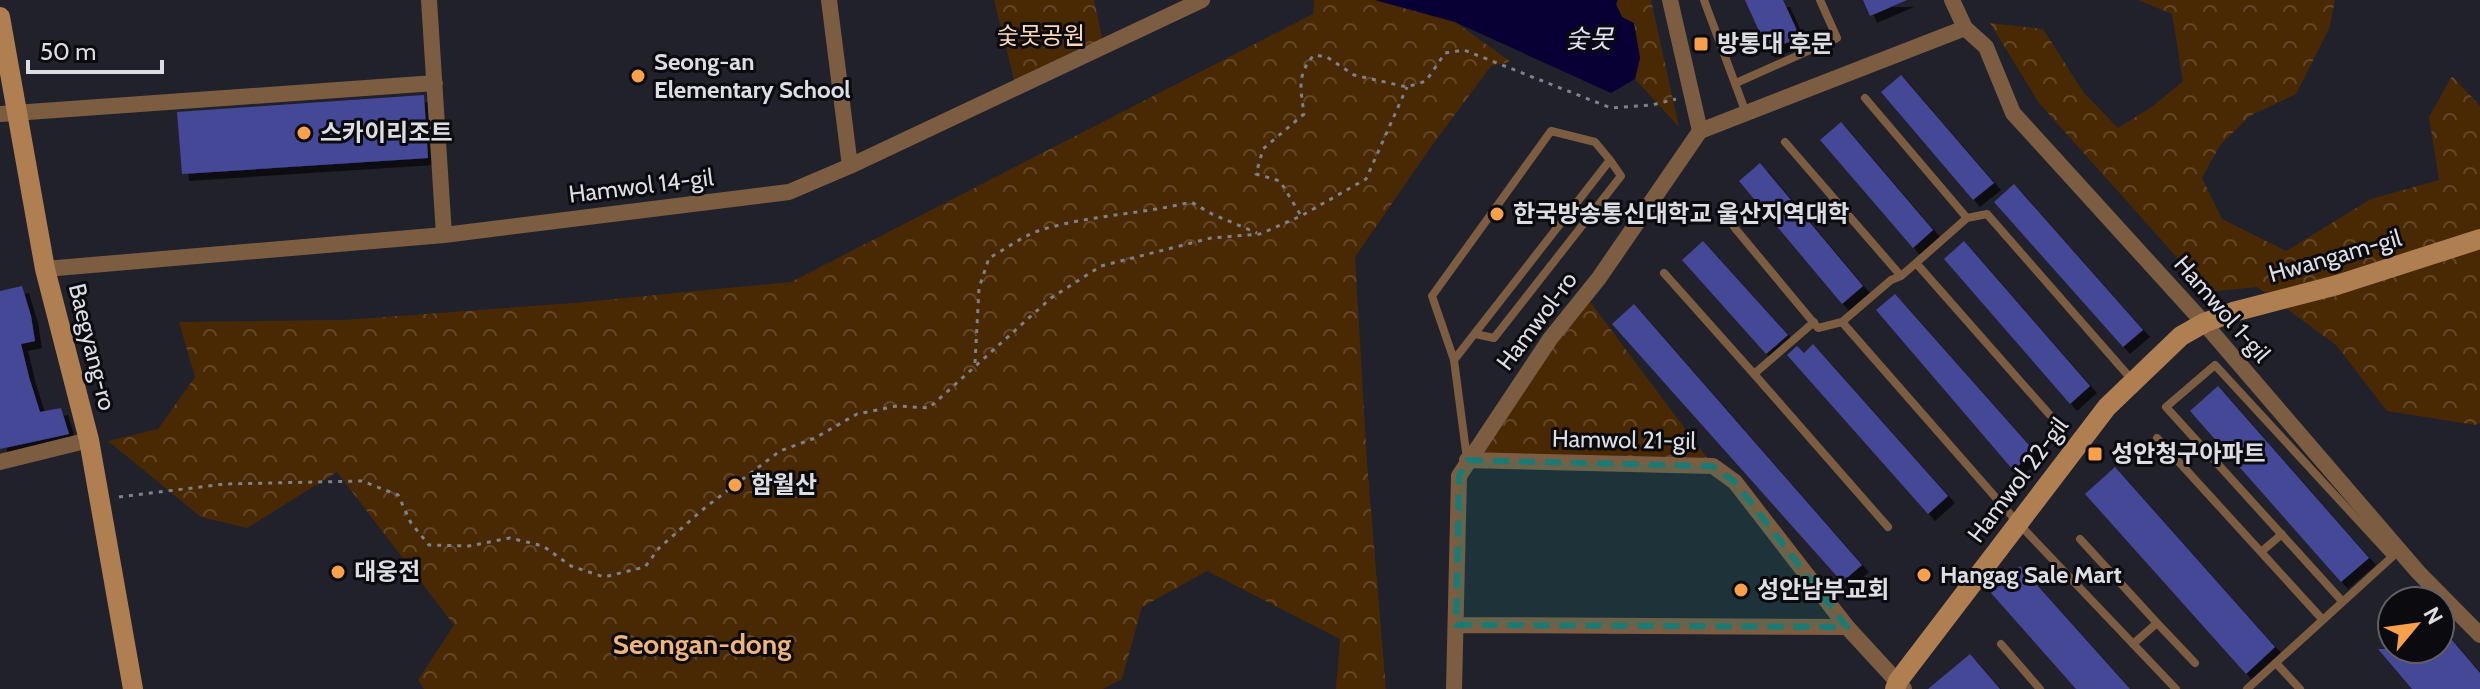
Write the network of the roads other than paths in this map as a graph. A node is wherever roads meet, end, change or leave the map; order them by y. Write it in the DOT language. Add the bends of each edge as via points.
graph roads {
  1 [pos="429,0"];
  2 [pos="829,0"];
  3 [pos="1670,0"];
  4 [pos="1704,0"];
  5 [pos="1820,0"];
  6 [pos="1952,0"];
  7 [pos="1198,1"];
  8 [pos="0,17"];
  9 [pos="1965,28"];
  10 [pos="435,83"];
  11 [pos="1736,83"];
  12 [pos="1865,98"];
  13 [pos="8,113"];
  14 [pos="1746,113"];
  15 [pos="1700,131"];
  16 [pos="1785,142"];
  17 [pos="1610,160"];
  18 [pos="850,166"];
  19 [pos="1967,218"];
  20 [pos="1734,227"];
  21 [pos="444,235"];
  22 [pos="2480,239"];
  23 [pos="1916,263"];
  24 [pos="45,269"];
  25 [pos="1664,273"];
  26 [pos="1901,276"];
  27 [pos="1814,322"];
  28 [pos="1842,322"];
  29 [pos="2204,323"];
  30 [pos="1475,334"];
  31 [pos="1454,360"];
  32 [pos="1754,374"];
  33 [pos="2134,381"];
  34 [pos="2049,414"];
  35 [pos="2157,438"];
  36 [pos="89,440"];
  37 [pos="1467,460"];
  38 [pos="0,462"];
  39 [pos="2018,523"];
  40 [pos="1888,527"];
  41 [pos="2282,534"];
  42 [pos="2080,539"];
  43 [pos="2261,552"];
  44 [pos="2342,601"];
  45 [pos="2322,619"];
  46 [pos="2157,623"];
  47 [pos="1456,625"];
  48 [pos="1847,627"];
  49 [pos="2480,635"];
  50 [pos="2001,644"];
  51 [pos="2133,644"];
  52 [pos="2195,663"];
  53 [pos="2276,663"];
  54 [pos="1899,686"];
  55 [pos="133,689"];
  56 [pos="1454,689"];
  57 [pos="2040,689"];
  58 [pos="2176,689"];
  59 [pos="2247,689"];
  60 [pos="2300,689"];
  1 -- 10 [label="street"];
  2 -- 18 [label="street"];
  3 -- 15 [label="street"];
  4 -- 11 [label="lane"];
  5 -- 11 [label="lane" via="1837,38"];
  6 -- 9 [label="street, Hamwol 1-gil"];
  7 -- 18 [label="street, Hamwol 14-gil"];
  8 -- 13 [label="street, Baegyang-ro"];
  9 -- 14 [label="street"];
  9 -- 29 [label="street, Hamwol 1-gil" via="1986,47 2013,113"];
  10 -- 13 [label="street"];
  10 -- 21 [label="street"];
  11 -- 14 [label="lane"];
  12 -- 19 [label="lane"];
  13 -- 24 [label="street, Baegyang-ro"];
  14 -- 15 [label="street"];
  15 -- 37 [label="street, Hamwol-ro"];
  16 -- 26 [label="lane"];
  17 -- 30 [label="lane"];
  17 -- 30 [label="lane" via="1621,176 1494,338"];
  17 -- 31 [label="lane" via="1595,142 1551,131 1432,296"];
  18 -- 21 [label="street, Hamwol 14-gil" via="789,192"];
  19 -- 23 [label="lane"];
  19 -- 33 [label="lane" via="1987,214"];
  20 -- 27 [label="lane"];
  21 -- 24 [label="street, Hamwol 14-gil"];
  22 -- 29 [label="street, Hwangam-gil"];
  23 -- 26 [label="lane"];
  23 -- 34 [label="lane"];
  24 -- 36 [label="street, Baegyang-ro"];
  25 -- 32 [label="lane"];
  26 -- 28 [label="lane"];
  27 -- 28 [label="lane" via="1818,328"];
  27 -- 32 [label="lane"];
  28 -- 39 [label="lane"];
  29 -- 33 [label="street, Hamwol 22-gil" via="2181,336"];
  29 -- 49 [label="street, Hamwol 1-gil" via="2418,572"];
  30 -- 31 [label="lane"];
  31 -- 37 [label="lane"];
  32 -- 40 [label="lane"];
  33 -- 39 [label="street, Hamwol 22-gil" via="2107,407"];
  35 -- 43 [label="lane"];
  36 -- 38 [label="street"];
  36 -- 55 [label="street, Baegyang-ro"];
  37 -- 47 [label="street, Hamwol-ro" via="1459,476"];
  37 -- 48 [label="street, Hamwol 21-gil" via="1713,466 1735,482"];
  39 -- 51 [label="lane"];
  39 -- 54 [label="street, Hamwol 22-gil"];
  41 -- 43 [label="lane"];
  41 -- 44 [label="lane"];
  41 -- 44 [label="lane" via="2166,407 2215,365 2392,557"];
  42 -- 46 [label="lane"];
  43 -- 45 [label="lane"];
  44 -- 45 [label="lane"];
  45 -- 53 [label="lane"];
  46 -- 51 [label="lane"];
  46 -- 52 [label="lane"];
  47 -- 48 [label="street"];
  47 -- 56 [label="street, Hamwol-ro"];
  48 -- 54 [label="street, Hamwol 21-gil"];
  50 -- 57 [label="lane"];
  51 -- 58 [label="lane"];
  53 -- 59 [label="lane"];
  53 -- 60 [label="lane"];
}
